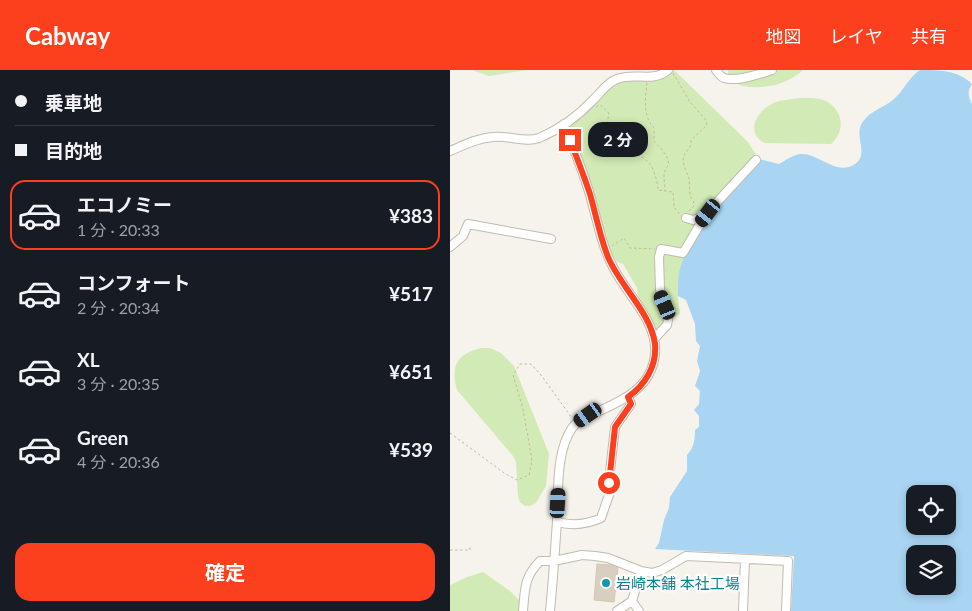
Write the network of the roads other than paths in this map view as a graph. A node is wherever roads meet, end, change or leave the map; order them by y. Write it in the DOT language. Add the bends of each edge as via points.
graph roads {
  1 [pos="668,70"];
  2 [pos="716,70"];
  3 [pos="772,70"];
  4 [pos="564,124"];
  5 [pos="450,151"];
  6 [pos="756,160"];
  7 [pos="686,218"];
  8 [pos="699,226"];
  9 [pos="552,239"];
  10 [pos="450,247"];
  11 [pos="654,339"];
  12 [pos="628,397"];
  13 [pos="557,522"];
  14 [pos="745,560"];
  15 [pos="554,561"];
  16 [pos="641,571"];
  17 [pos="632,601"];
  18 [pos="523,611"];
  19 [pos="550,611"];
  20 [pos="617,611"];
  21 [pos="639,611"];
  22 [pos="743,611"];
  23 [pos="786,611"];
  1 -- 4 [label="street" via="653,77 627,76 611,81 592,102"];
  2 -- 3 [label="street" via="727,79"];
  4 -- 5 [label="street" via="538,138 480,138"];
  4 -- 11 [label="street" via="583,173 606,250 620,280 649,323"];
  6 -- 8 [label="street"];
  7 -- 8 [label="street" via="702,217"];
  8 -- 11 [label="street" via="683,253 661,249 660,290 668,320"];
  9 -- 10 [label="street" via="468,224 463,236"];
  11 -- 12 [label="street" via="655,352 650,372"];
  12 -- 13 [label="street" via="588,415 572,428 562,455"];
  12 -- 13 [label="street" via="631,404 615,427 609,495 601,518 572,526"];
  13 -- 15 [label="street"];
  14 -- 16 [label="street" via="686,556 662,570 652,573"];
  14 -- 22 [label="street"];
  14 -- 23 [label="street" via="788,562"];
  15 -- 16 [label="street" via="582,556 602,557"];
  15 -- 18 [label="street" via="540,561 530,572"];
  15 -- 19 [label="street"];
  16 -- 17 [label="street"];
  17 -- 20 [label="street"];
  17 -- 21 [label="street"];
}
